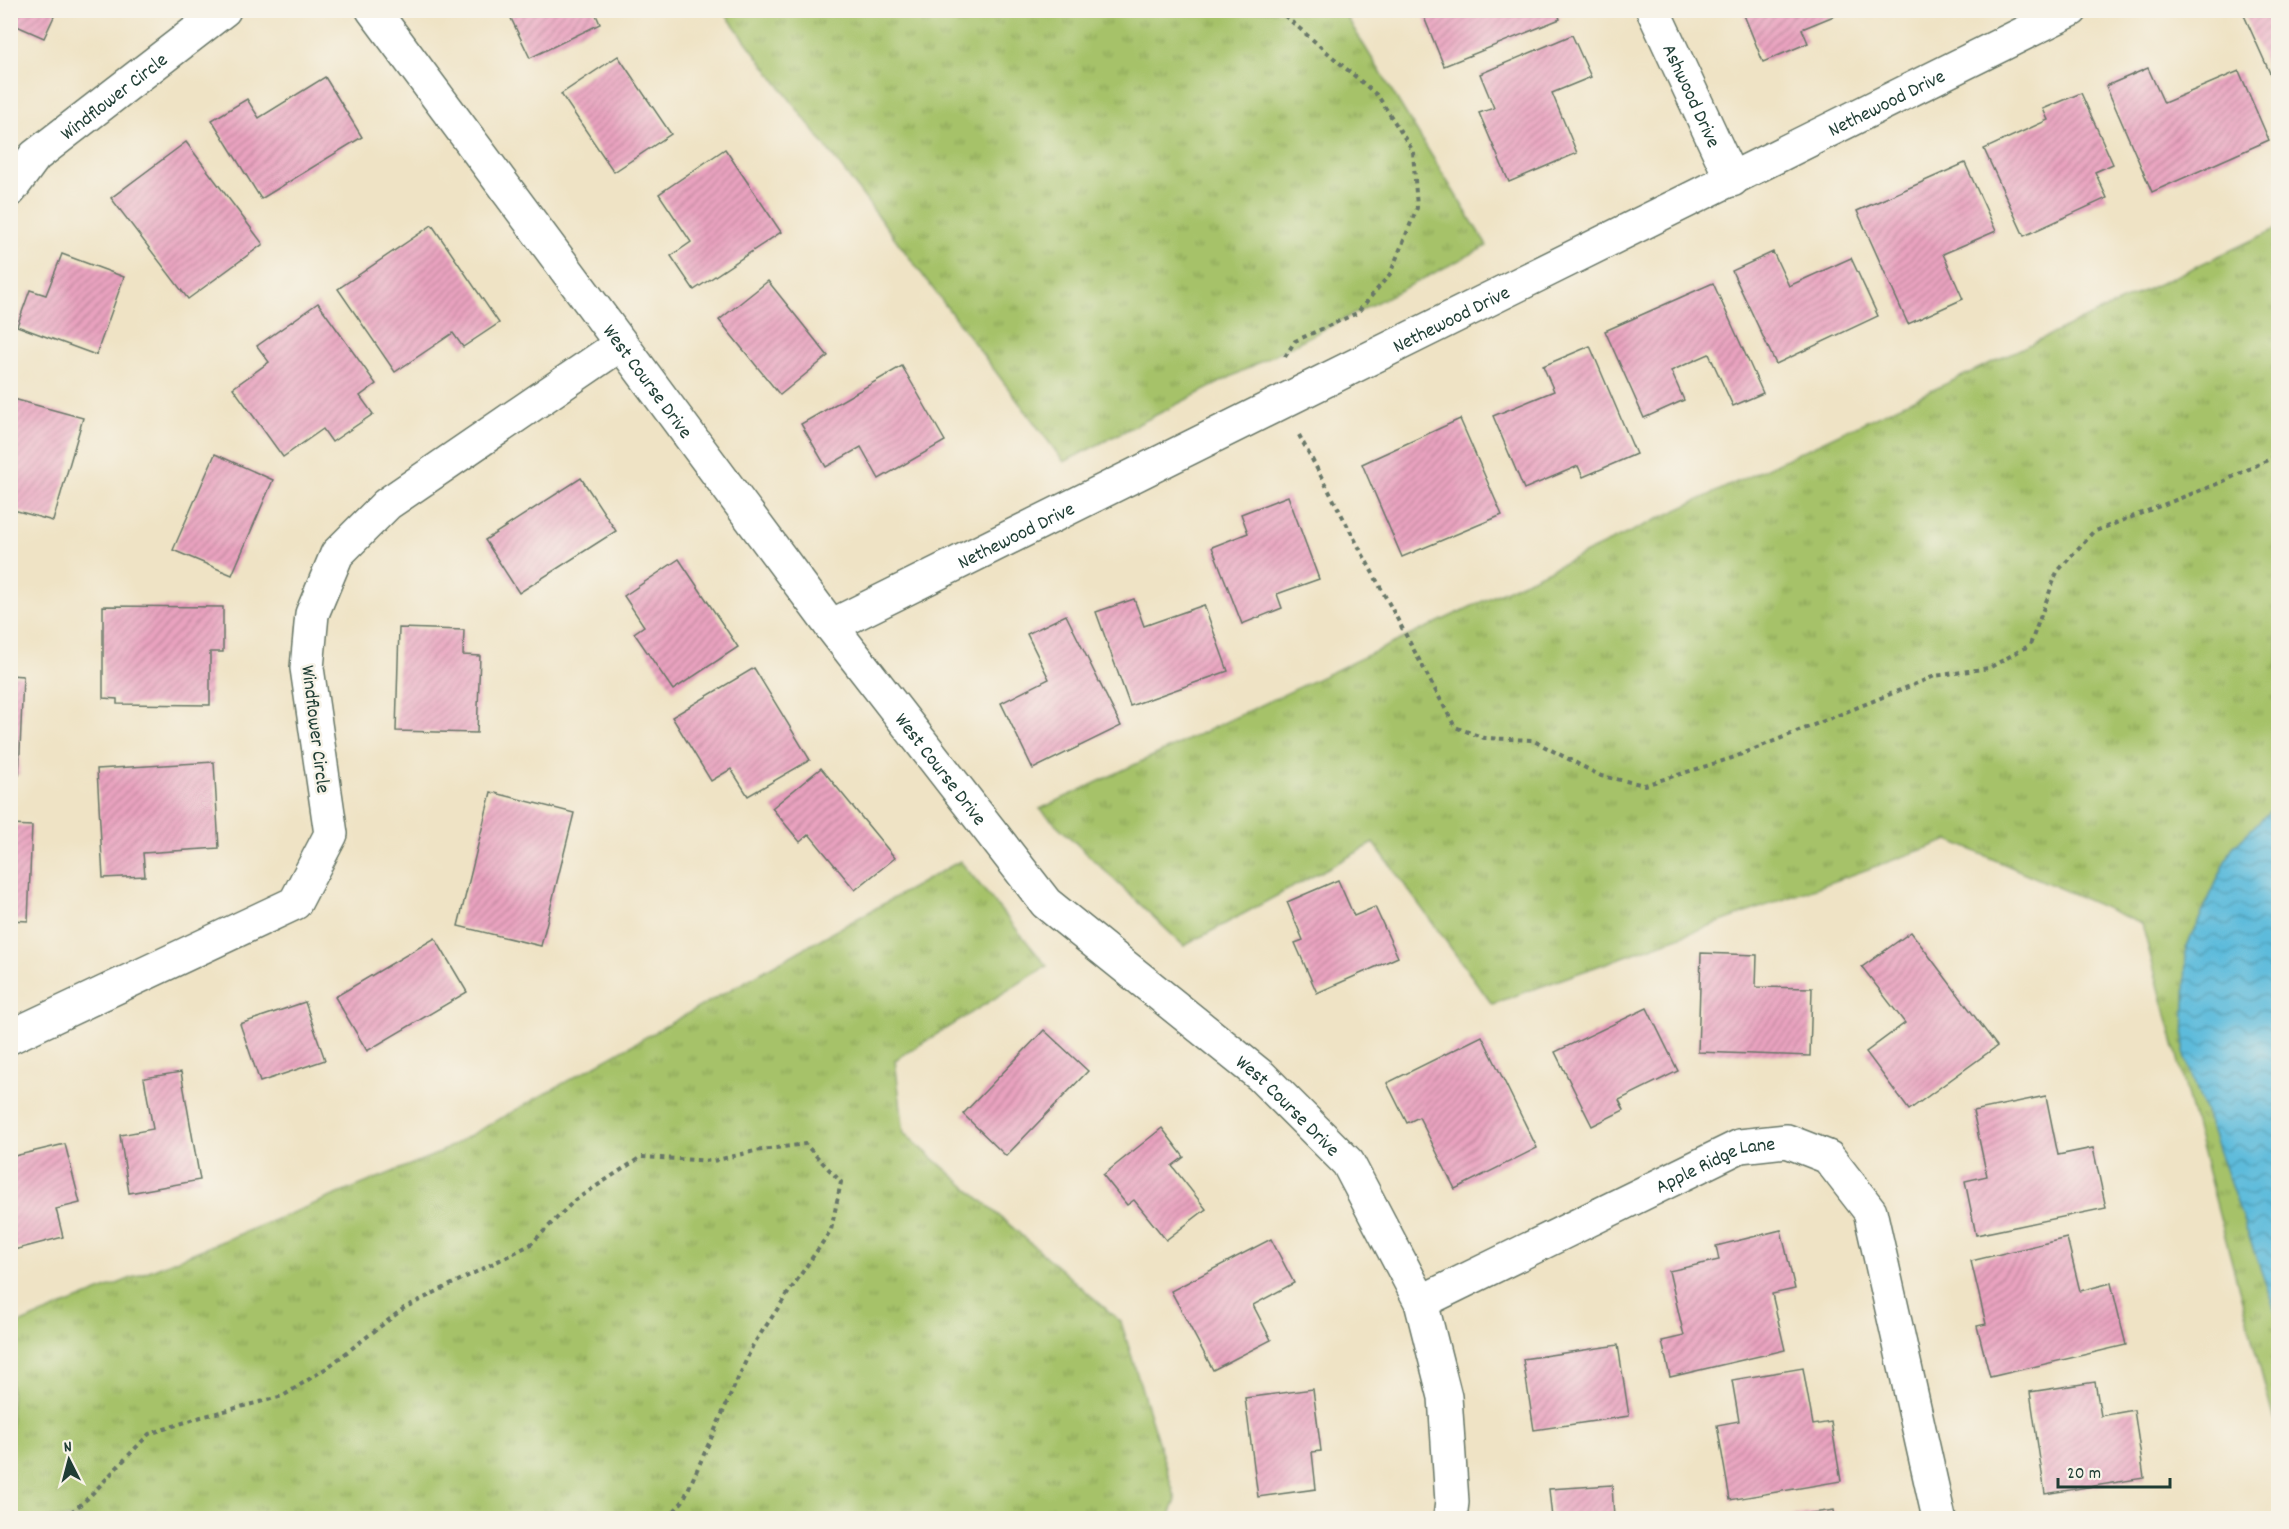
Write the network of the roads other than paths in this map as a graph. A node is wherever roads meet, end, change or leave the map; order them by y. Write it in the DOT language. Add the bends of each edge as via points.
graph roads {
  1 [pos="224,10"];
  2 [pos="373,10"];
  3 [pos="1653,10"];
  4 [pos="2071,10"];
  5 [pos="1732,180"];
  6 [pos="10,190"];
  7 [pos="621,344"];
  8 [pos="831,626"];
  9 [pos="10,1037"];
  10 [pos="1421,1302"];
  11 [pos="1450,1518"];
  12 [pos="1939,1518"];
  1 -- 6 [label="street, Windflower Circle" via="35,156"];
  2 -- 7 [label="street, West Course Drive"];
  3 -- 5 [label="street, Ashwood Drive"];
  4 -- 5 [label="street, Nethewood Drive"];
  5 -- 8 [label="street, Nethewood Drive"];
  7 -- 8 [label="street, West Course Drive"];
  7 -- 9 [label="street, Windflower Circle" via="387,504 338,554 312,614 307,668 331,834 294,903"];
  8 -- 10 [label="street, West Course Drive" via="1046,903 1262,1076 1348,1163"];
  10 -- 11 [label="street, West Course Drive" via="1445,1397"];
  10 -- 12 [label="street, Apple Ridge Lane" via="1740,1146 1787,1141 1828,1157 1870,1211"];
}
